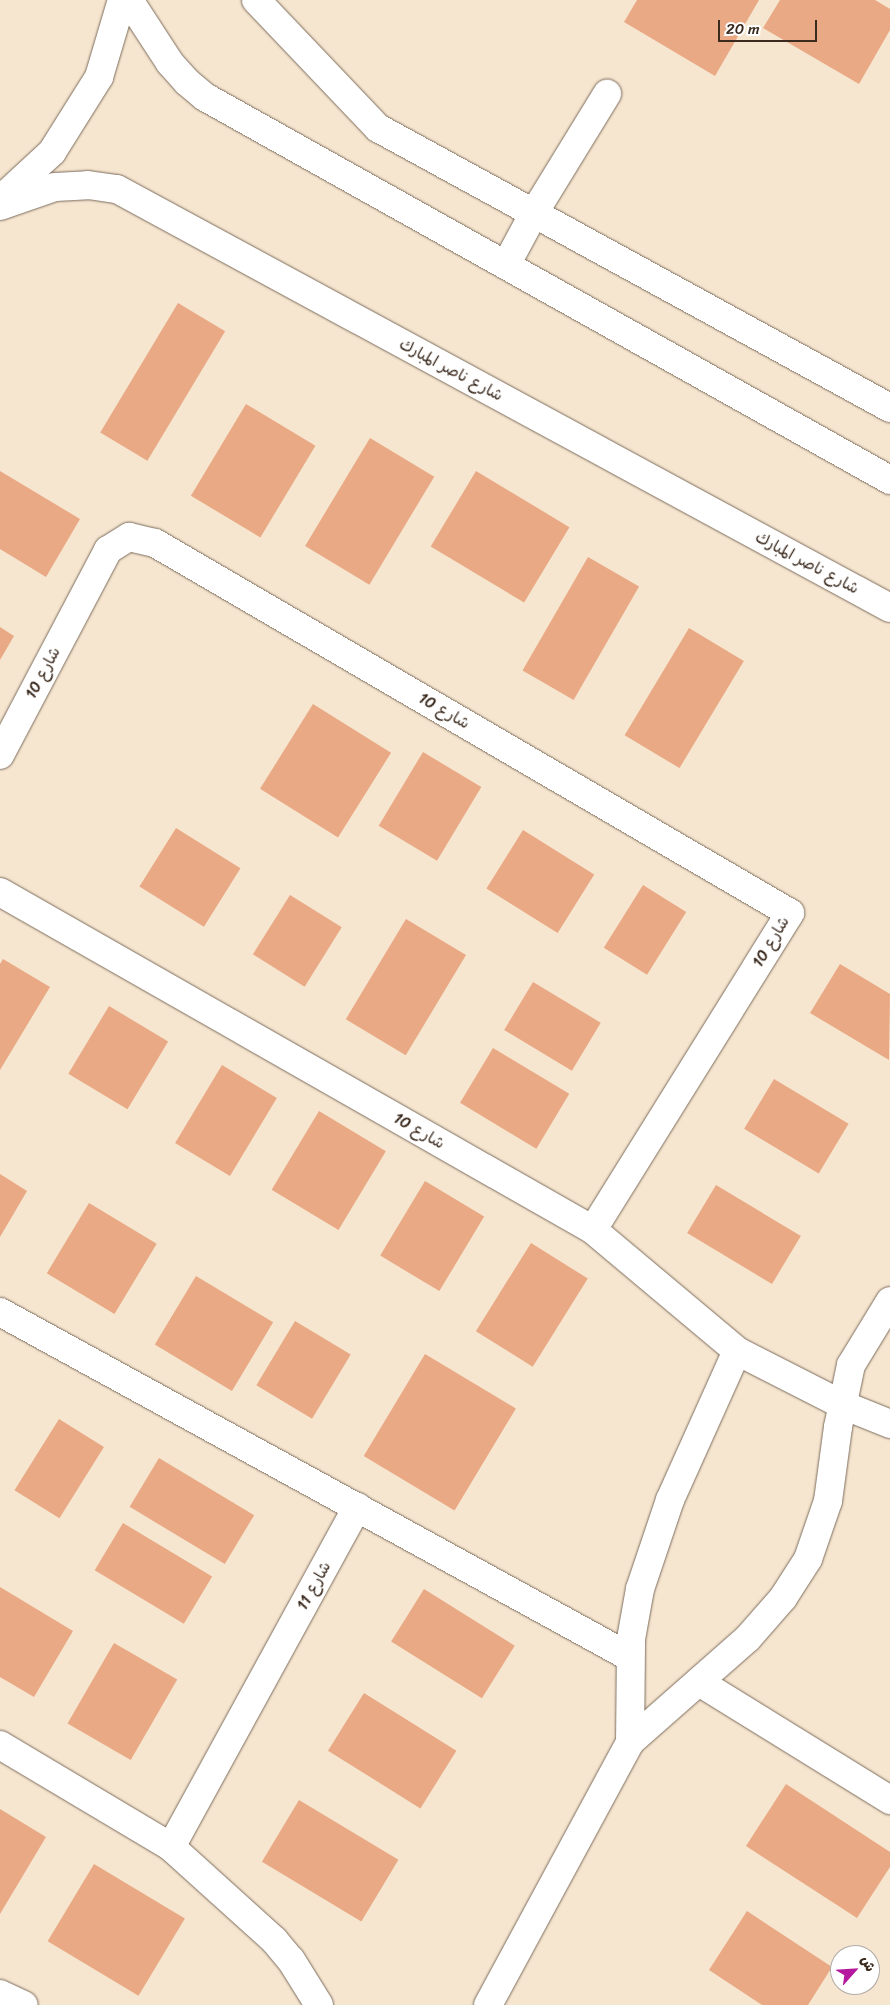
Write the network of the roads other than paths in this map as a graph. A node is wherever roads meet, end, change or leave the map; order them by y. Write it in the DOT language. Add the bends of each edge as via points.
graph roads {
  1 [pos="122,0"];
  2 [pos="130,0"];
  3 [pos="256,0"];
  4 [pos="607,94"];
  5 [pos="0,200"];
  6 [pos="0,206"];
  7 [pos="534,214"];
  8 [pos="506,265"];
  9 [pos="890,408"];
  10 [pos="890,480"];
  11 [pos="890,608"];
  12 [pos="0,755"];
  13 [pos="0,892"];
  14 [pos="593,1230"];
  15 [pos="890,1301"];
  16 [pos="0,1312"];
  17 [pos="737,1351"];
  18 [pos="843,1405"];
  19 [pos="890,1424"];
  20 [pos="357,1507"];
  21 [pos="630,1657"];
  22 [pos="699,1682"];
  23 [pos="630,1742"];
  24 [pos="0,1745"];
  25 [pos="890,1800"];
  26 [pos="171,1847"];
  27 [pos="0,1994"];
  28 [pos="24,2005"];
  29 [pos="319,2005"];
  30 [pos="488,2005"];
  1 -- 5 [label="street" via="99,77 52,152"];
  2 -- 8 [label="street" via="170,63 205,97"];
  3 -- 7 [label="street" via="378,128"];
  4 -- 7 [label="street"];
  6 -- 11 [label="street, شارع ناصر المبارك" via="56,187 88,185 117,189"];
  7 -- 8 [label="street"];
  7 -- 9 [label="street"];
  8 -- 10 [label="street"];
  12 -- 14 [label="street, شارع 10" via="108,550 129,537 155,543 790,913"];
  13 -- 14 [label="street, شارع 10"];
  14 -- 17 [label="street"];
  15 -- 18 [label="street" via="850,1365"];
  16 -- 20 [label="street"];
  17 -- 18 [label="street"];
  17 -- 21 [label="street" via="670,1500 640,1589"];
  18 -- 19 [label="street"];
  18 -- 22 [label="street" via="828,1501 808,1559 766,1619"];
  20 -- 21 [label="street"];
  20 -- 26 [label="street, شارع 11"];
  21 -- 23 [label="street"];
  22 -- 23 [label="street"];
  22 -- 25 [label="street"];
  23 -- 30 [label="street"];
  24 -- 26 [label="street"];
  26 -- 29 [label="street" via="274,1940"];
  27 -- 28 [label="street"];
}
